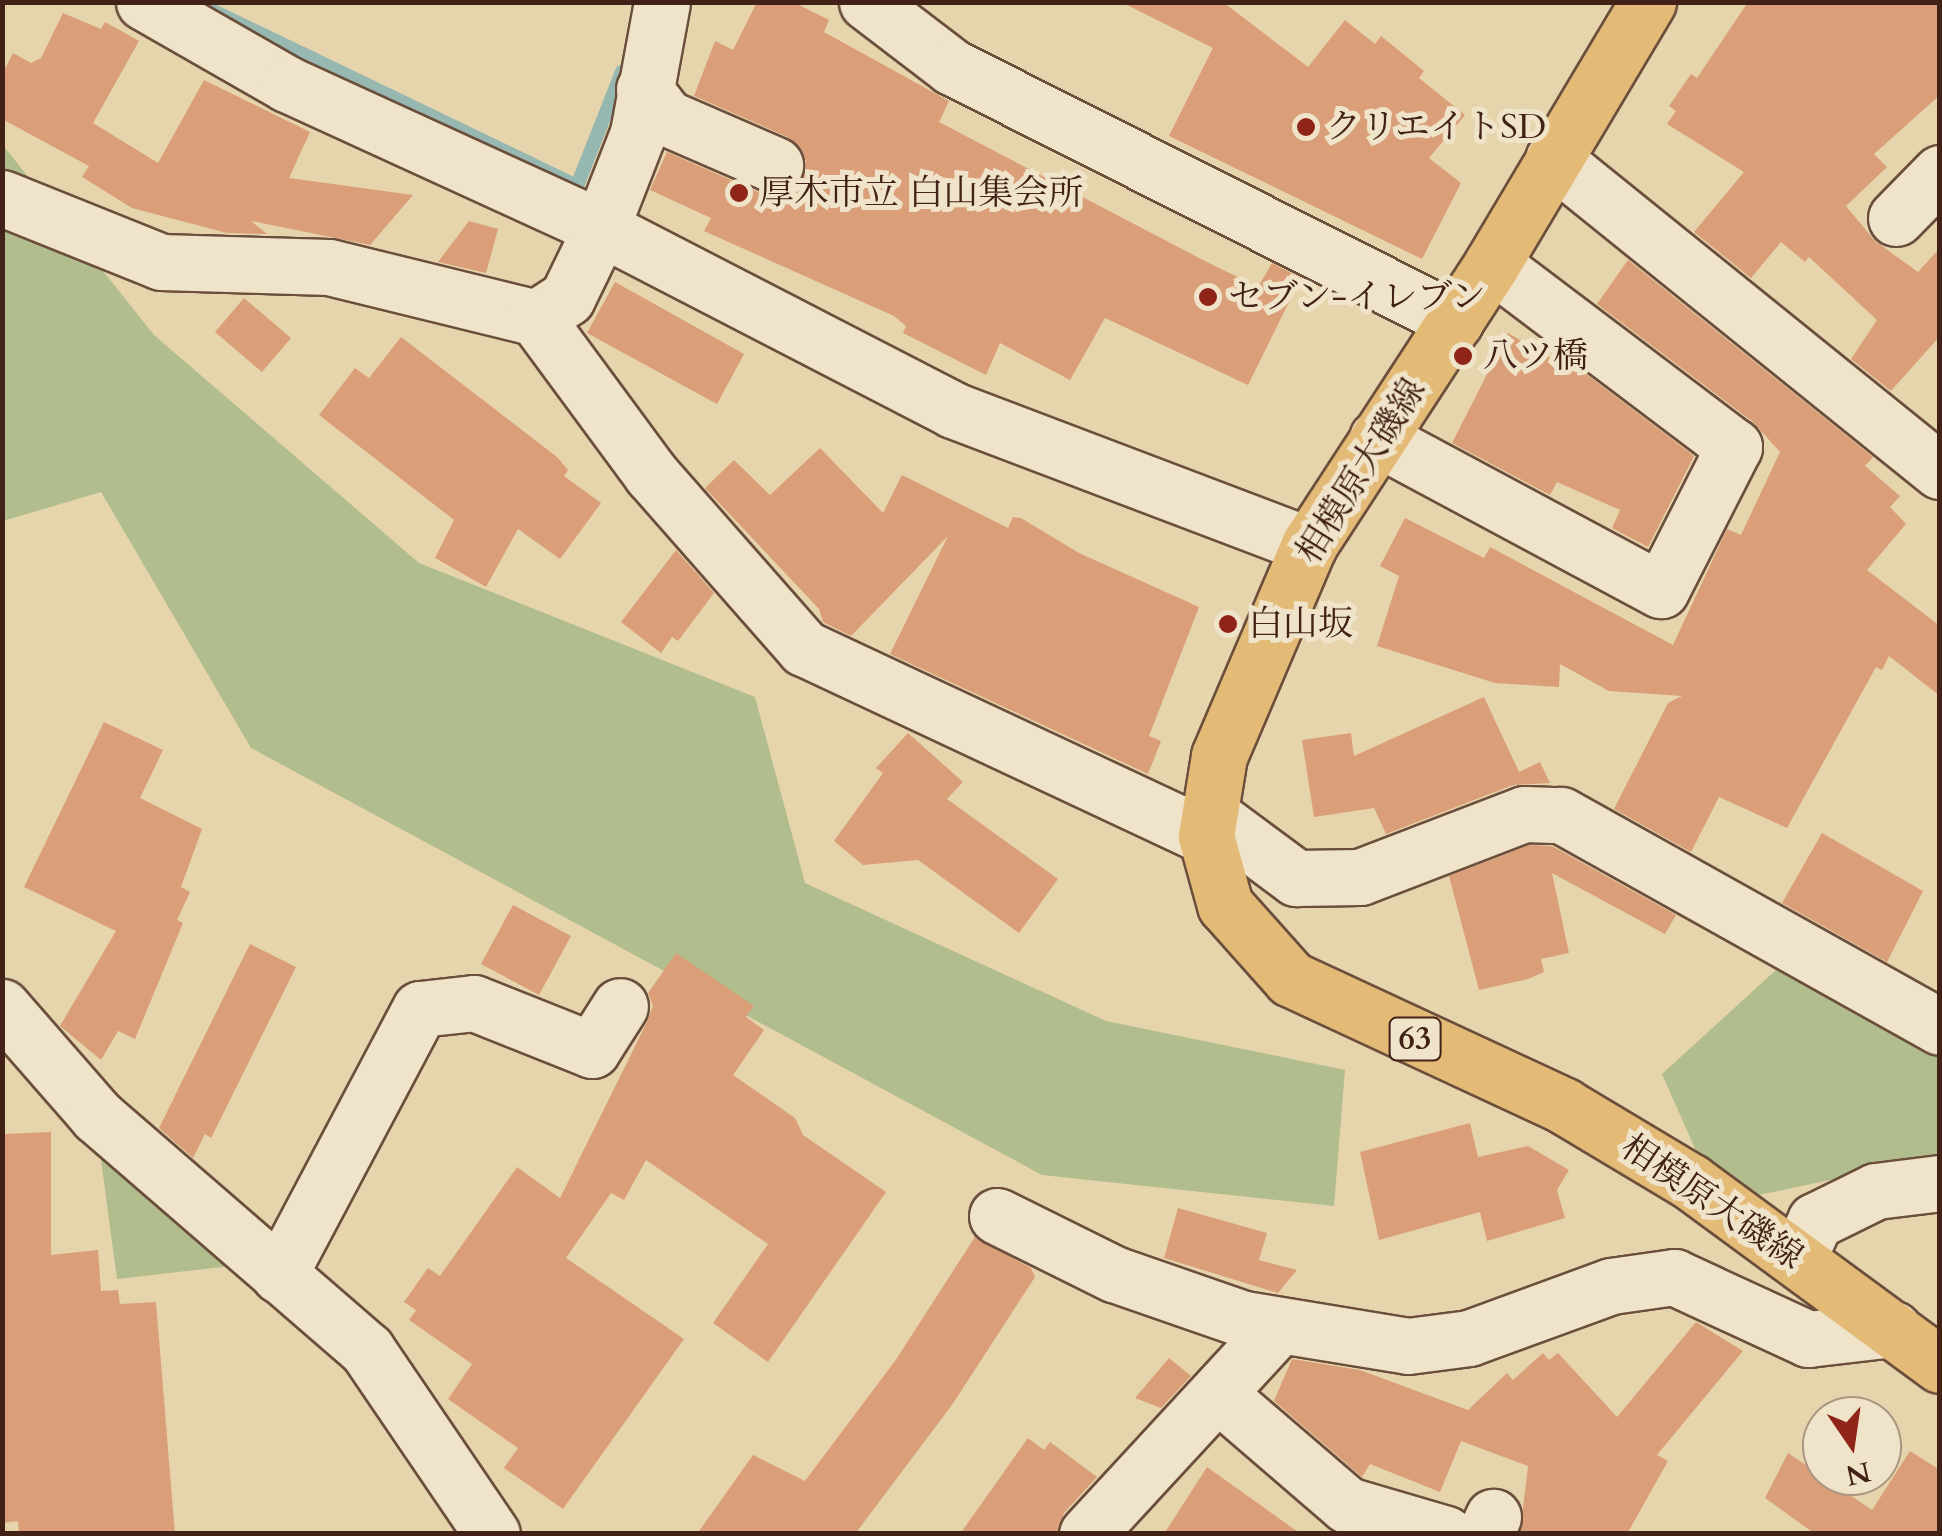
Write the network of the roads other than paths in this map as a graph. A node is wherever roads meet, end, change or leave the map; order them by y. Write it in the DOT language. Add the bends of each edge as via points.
graph roads {
  1 [pos="144,2"];
  2 [pos="662,2"];
  3 [pos="867,2"];
  4 [pos="1648,2"];
  5 [pos="644,89"];
  6 [pos="1553,159"];
  7 [pos="776,165"];
  8 [pos="2,198"];
  9 [pos="601,228"];
  10 [pos="1492,264"];
  11 [pos="536,318"];
  12 [pos="1456,321"];
  13 [pos="1376,438"];
  14 [pos="1940,471"];
  15 [pos="1309,545"];
  16 [pos="1206,824"];
  17 [pos="620,1006"];
  18 [pos="2,1007"];
  19 [pos="1940,1027"];
  20 [pos="1940,1183"];
  21 [pos="997,1216"];
  22 [pos="1798,1258"];
  23 [pos="280,1275"];
  24 [pos="1280,1326"];
  25 [pos="1893,1329"];
  26 [pos="1940,1365"];
  27 [pos="1218,1394"];
  28 [pos="1475,1528"];
  29 [pos="492,1534"];
  30 [pos="1087,1534"];
  1 -- 9 [label="street" via="288,84"];
  2 -- 5 [label="street"];
  3 -- 12 [label="street" via="952,67"];
  4 -- 6 [label="main road, 相模原大磯線 / 63"];
  5 -- 7 [label="street" via="667,118"];
  5 -- 9 [label="street" via="638,133"];
  6 -- 10 [label="main road, 相模原大磯線 / 63"];
  6 -- 14 [label="street"];
  8 -- 11 [label="street" via="160,262 329,267"];
  9 -- 11 [label="street" via="567,298"];
  9 -- 15 [label="street" via="953,410 1098,471"];
  10 -- 12 [label="main road, 相模原大磯線 / 63"];
  10 -- 13 [label="street" via="1734,447 1662,590"];
  11 -- 16 [label="street" via="651,474 804,648"];
  12 -- 13 [label="main road, 相模原大磯線 / 63"];
  13 -- 15 [label="main road, 相模原大磯線 / 63"];
  15 -- 16 [label="main road, 相模原大磯線 / 63" via="1225,739"];
  16 -- 19 [label="street" via="1296,878 1360,877 1524,814 1562,814"];
  16 -- 22 [label="main road, 相模原大磯線 / 63" via="1225,905 1290,979 1564,1106 1691,1182"];
  17 -- 23 [label="street" via="592,1050 474,1003 420,1010"];
  18 -- 23 [label="street" via="96,1116"];
  20 -- 22 [label="street" via="1876,1191 1815,1222"];
  21 -- 24 [label="street" via="1114,1274"];
  22 -- 25 [label="main road, 相模原大磯線 / 63"];
  23 -- 29 [label="street" via="367,1350"];
  24 -- 25 [label="street" via="1408,1346 1469,1338 1612,1286 1674,1277 1808,1340"];
  24 -- 27 [label="street"];
  25 -- 26 [label="main road, 相模原大磯線 / 63"];
  27 -- 28 [label="street" via="1347,1505"];
  27 -- 30 [label="street"];
}
